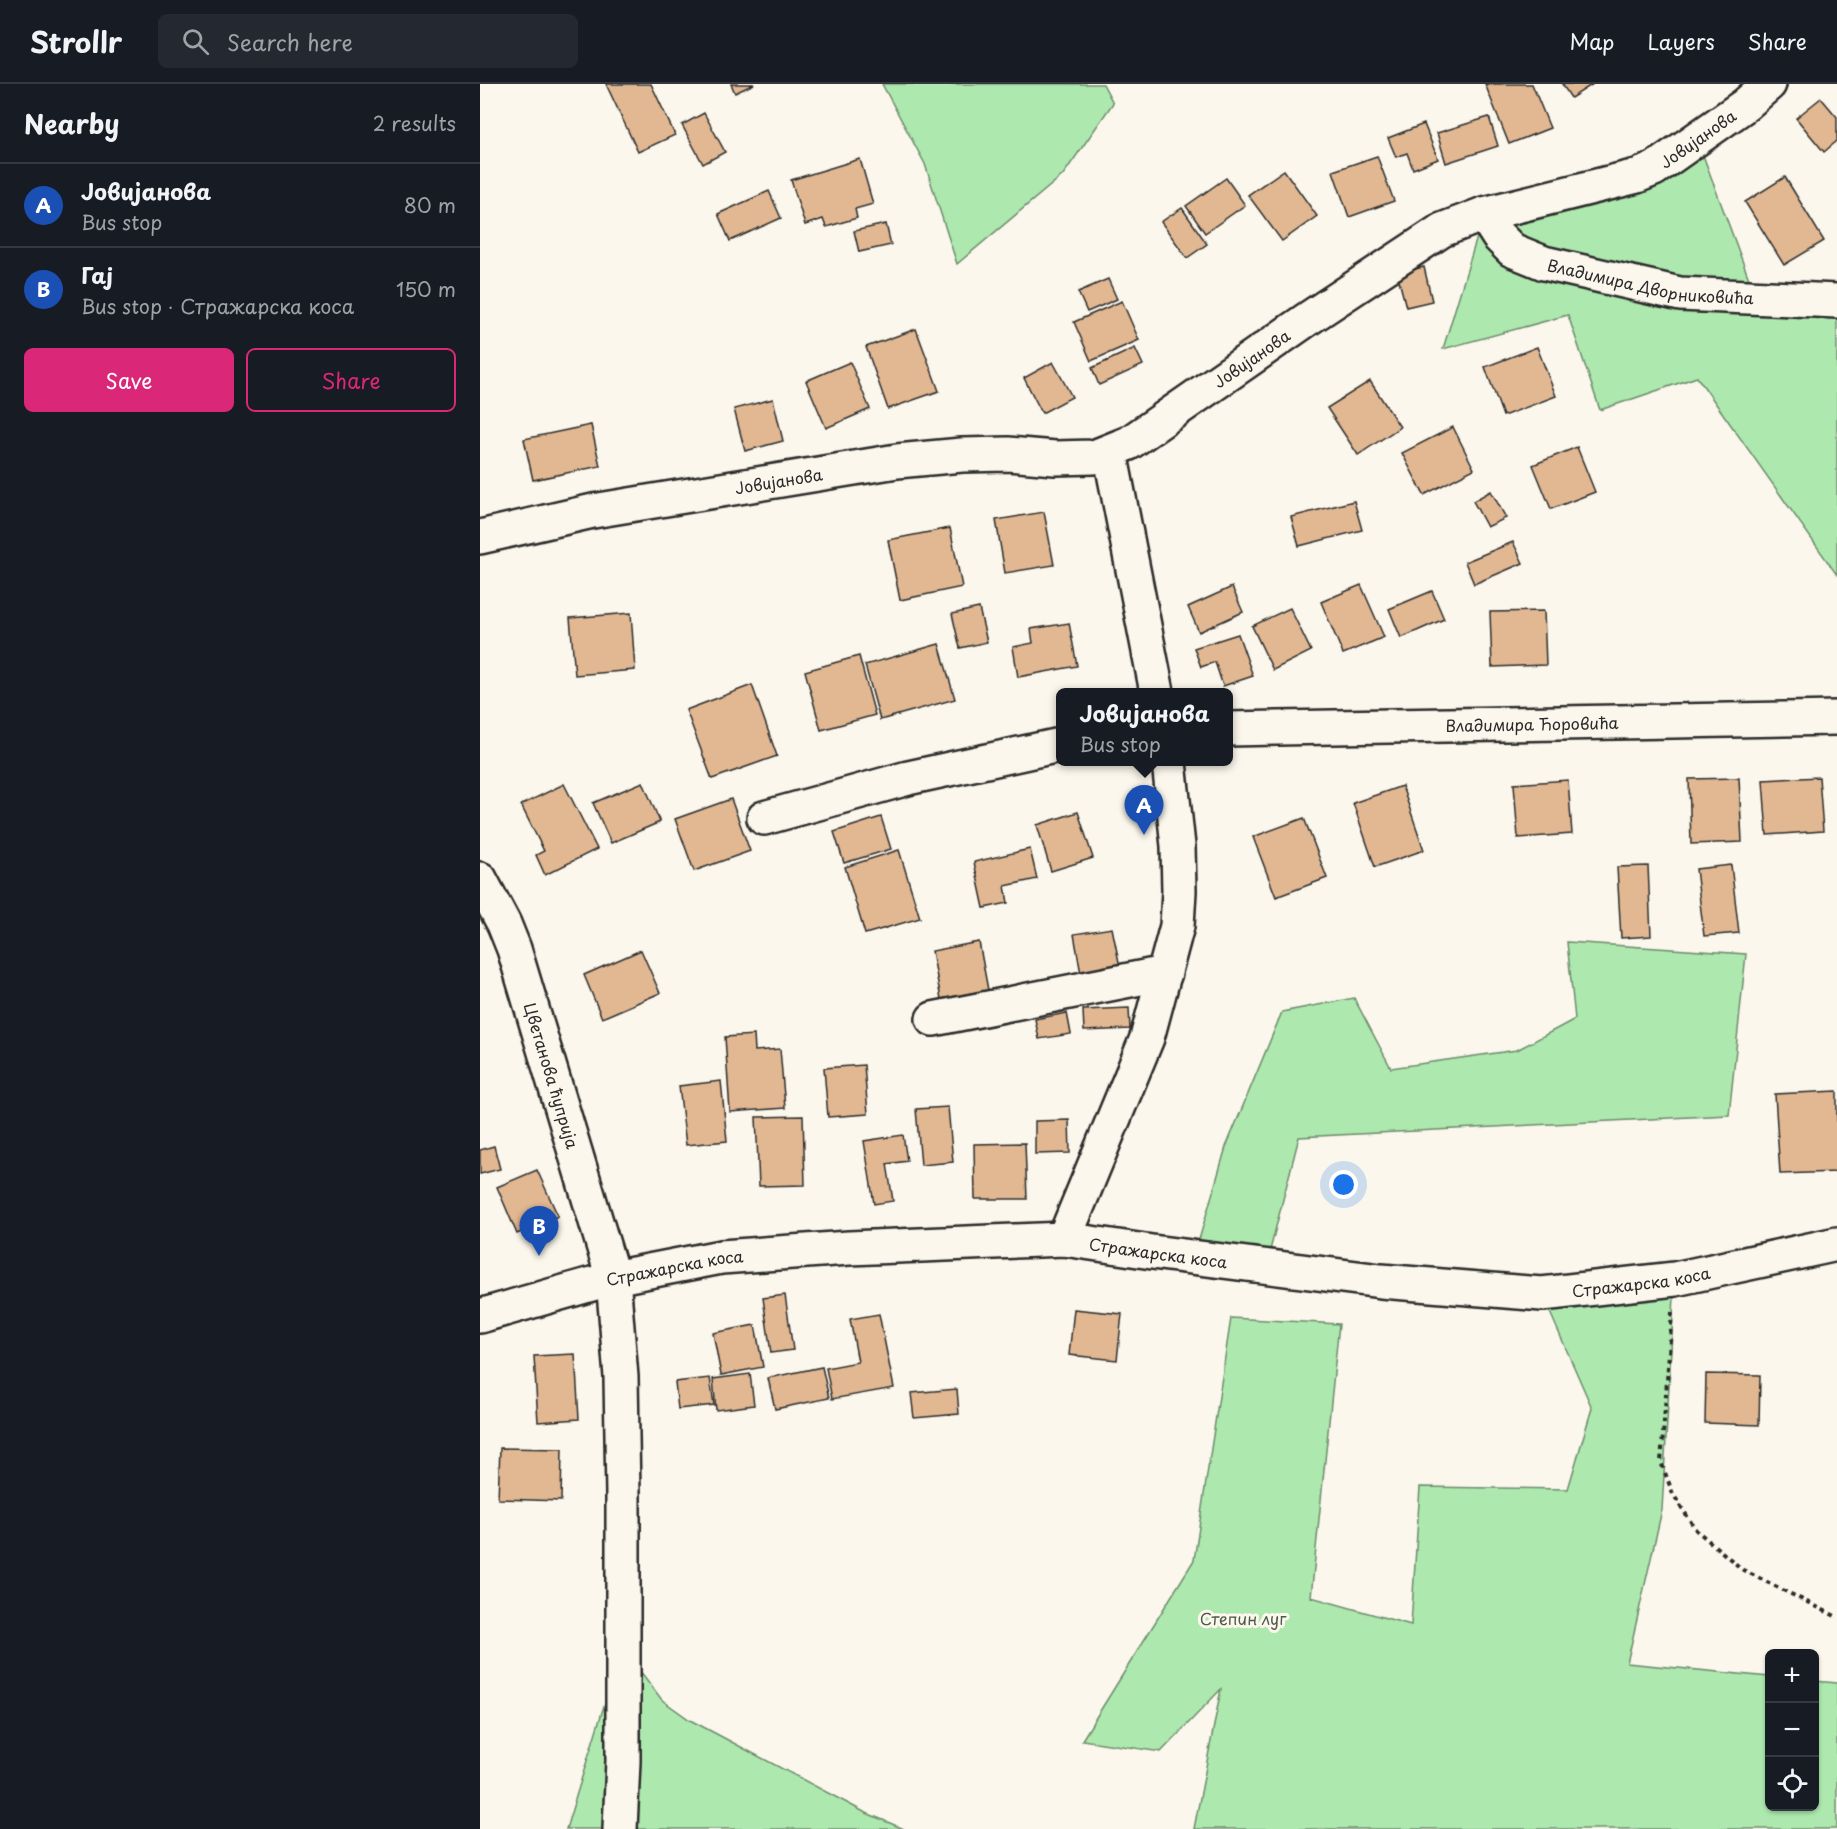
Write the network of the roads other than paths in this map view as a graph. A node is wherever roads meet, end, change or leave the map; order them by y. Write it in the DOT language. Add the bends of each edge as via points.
graph roads {
  1 [pos="1769,84"];
  2 [pos="1484,214"];
  3 [pos="1837,301"];
  4 [pos="1110,452"];
  5 [pos="480,537"];
  6 [pos="1156,688"];
  7 [pos="1837,718"];
  8 [pos="1233,729"];
  9 [pos="1056,746"];
  10 [pos="1169,766"];
  11 [pos="764,818"];
  12 [pos="480,879"];
  13 [pos="1165,972"];
  14 [pos="933,1019"];
  15 [pos="1064,1239"];
  16 [pos="1837,1244"];
  17 [pos="613,1278"];
  18 [pos="480,1316"];
  19 [pos="620,1829"];
  1 -- 2 [label="street, Јовијанова" via="1654,169"];
  2 -- 3 [label="street, Владимира Дворниковића" via="1512,250 1544,263 1680,294"];
  2 -- 4 [label="street, Јовијанова" via="1442,230 1408,251 1129,443"];
  4 -- 5 [label="street, Јовијанова" via="1094,457 997,454 897,461 593,511"];
  4 -- 6 [label="street"];
  7 -- 8 [label="street, Владимира Ћоровића"];
  9 -- 11 [label="street" via="908,778"];
  10 -- 13 [label="street" via="1179,891 1177,926"];
  12 -- 17 [label="street, Цветанова ћуприја" via="514,949"];
  13 -- 14 [label="street"];
  13 -- 15 [label="street" via="1147,1038"];
  15 -- 16 [label="street, Стражарска коса" via="1382,1281 1542,1294 1676,1279"];
  15 -- 17 [label="street, Стражарска коса" via="721,1257"];
  17 -- 18 [label="street, Стражарска коса"];
  17 -- 19 [label="street, Цветанова ћуприја" via="621,1377 623,1496"];
}
